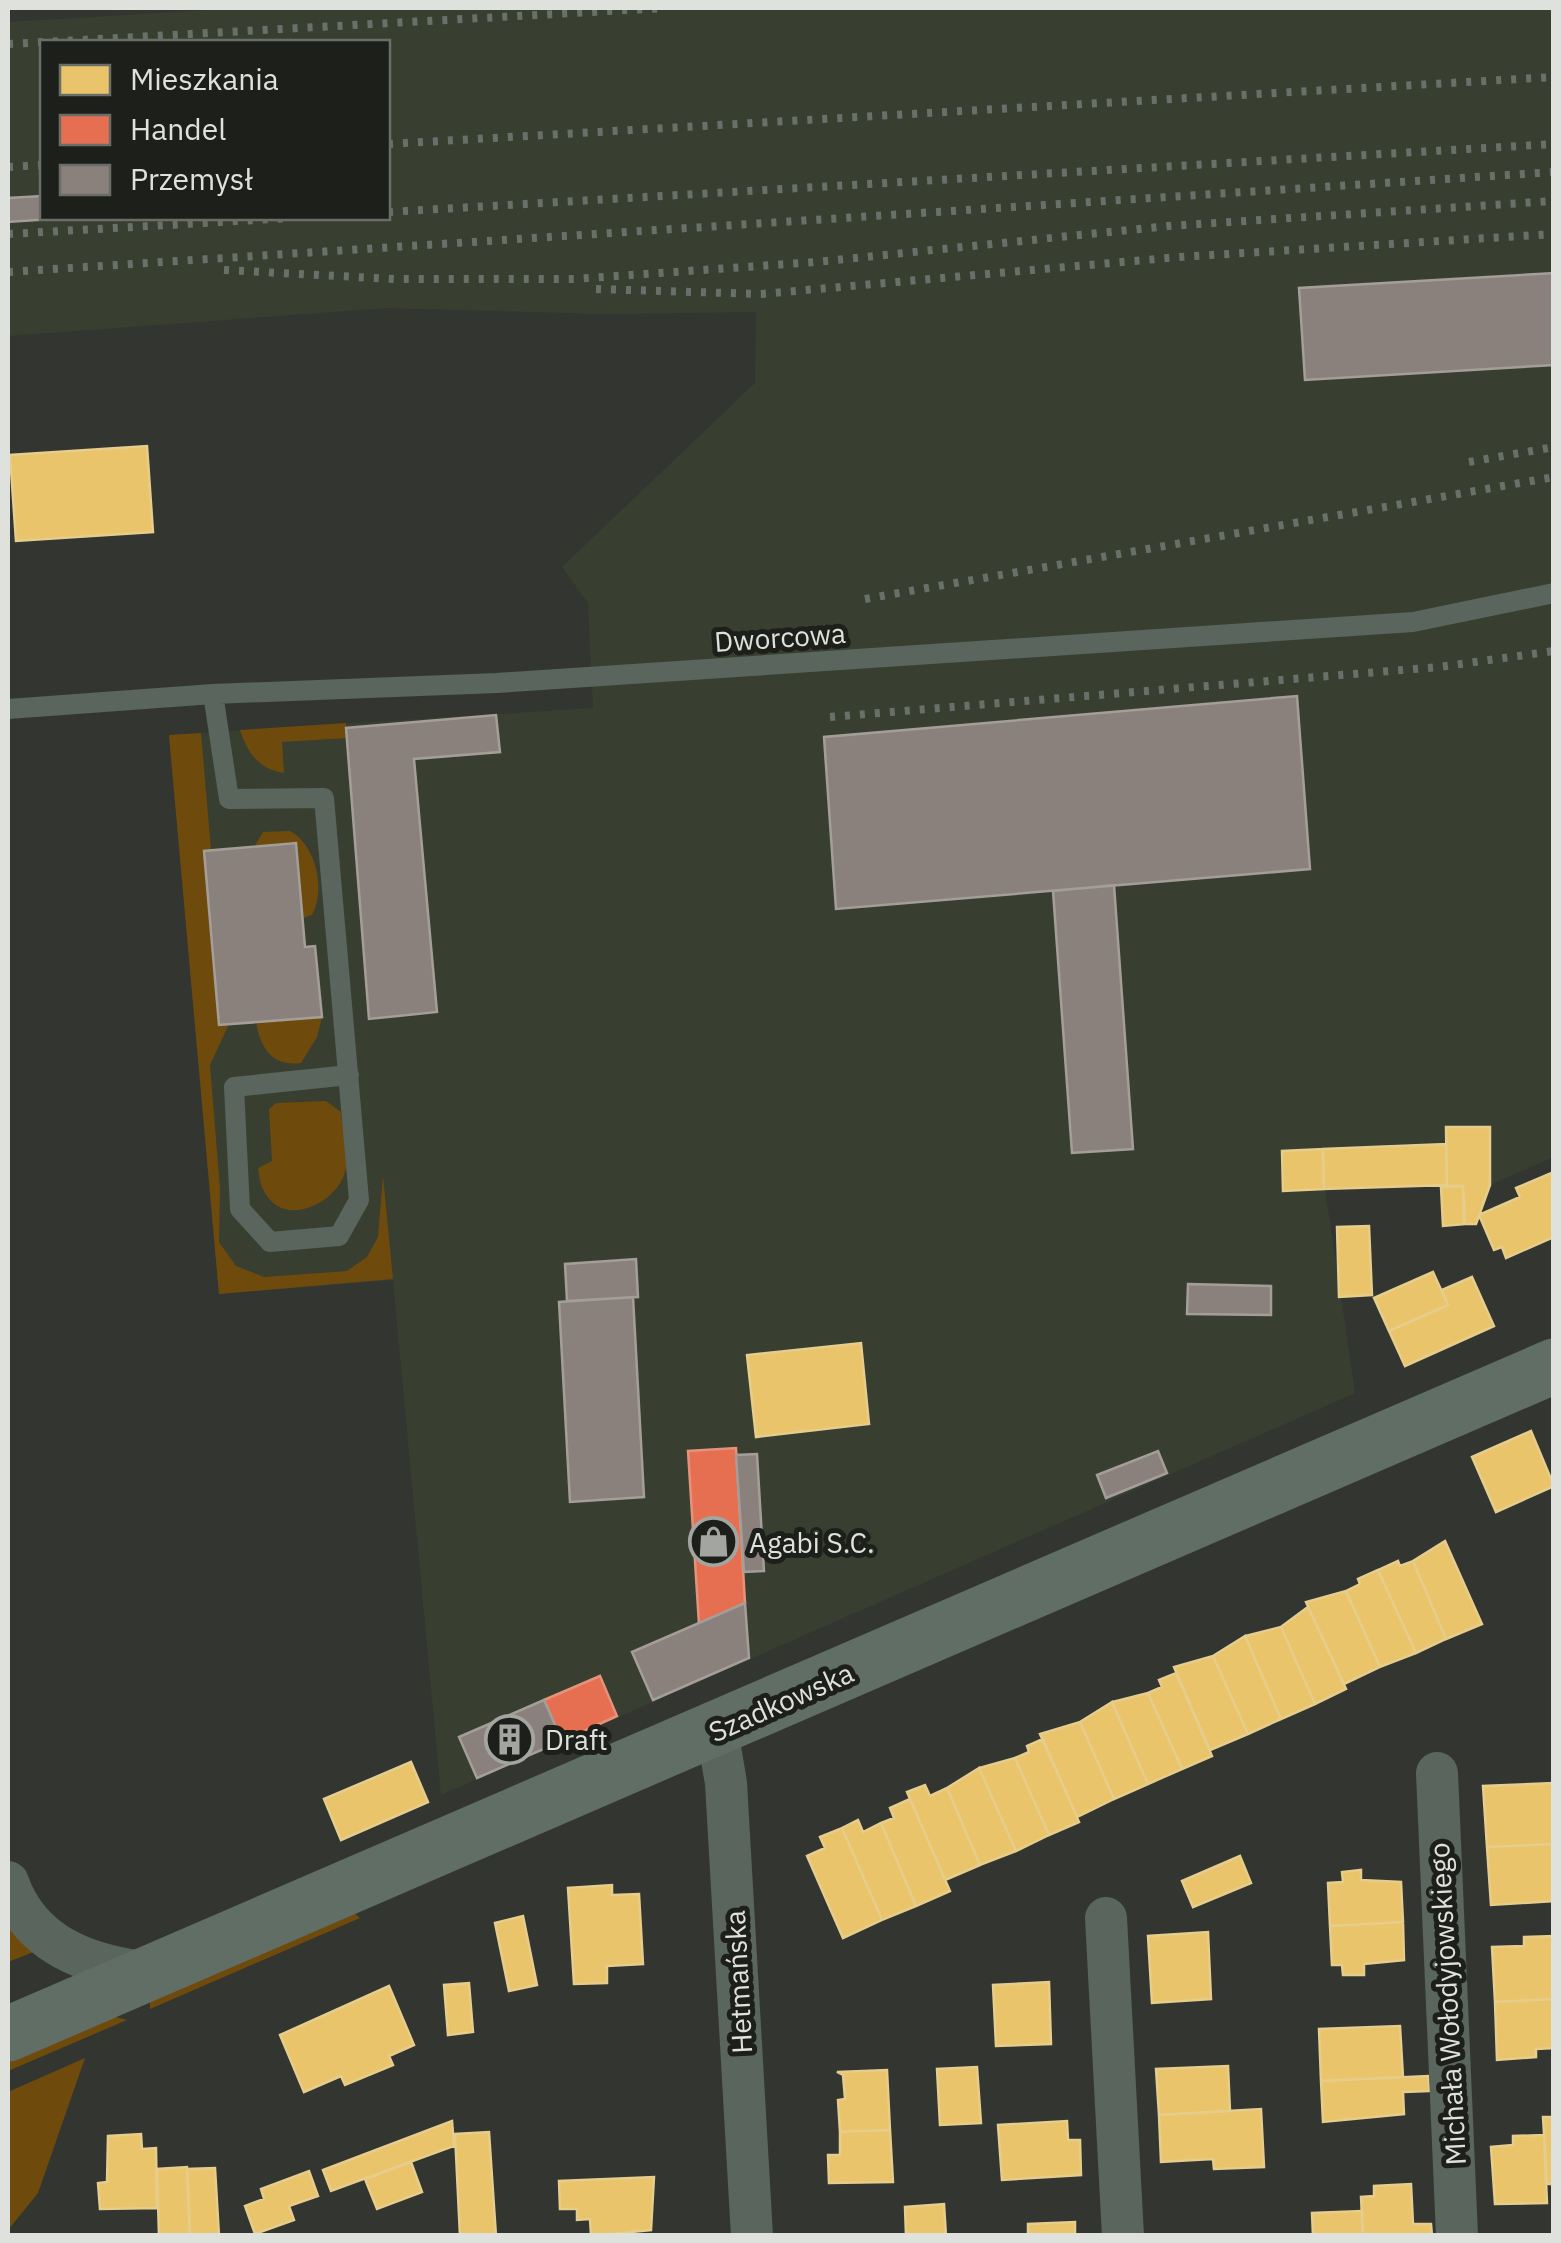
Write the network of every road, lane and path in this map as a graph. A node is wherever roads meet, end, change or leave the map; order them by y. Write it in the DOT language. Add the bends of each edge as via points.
graph roads {
  1 [pos="1554,593"];
  2 [pos="212,694"];
  3 [pos="8,708"];
  4 [pos="349,1075"];
  5 [pos="1554,1366"];
  6 [pos="718,1730"];
  7 [pos="1436,1773"];
  8 [pos="8,1882"];
  9 [pos="1106,1918"];
  10 [pos="151,1973"];
  11 [pos="8,2034"];
  12 [pos="752,2236"];
  13 [pos="1123,2236"];
  14 [pos="1457,2236"];
  1 -- 2 [label="lane, Dworcowa" via="1414,622 496,683"];
  2 -- 3 [label="lane, Dworcowa"];
  2 -- 4 [label="lane" via="229,799 324,798"];
  4 -- 4 [label="lane" via="234,1088 240,1209 270,1242 339,1236 359,1200"];
  5 -- 6 [label="street, Szadkowska"];
  6 -- 10 [label="street, Szadkowska"];
  6 -- 12 [label="street, Hetmańska"];
  7 -- 14 [label="street, Michała Wołodyjowskiego"];
  8 -- 10 [label="street" via="35,1929 64,1951 108,1968"];
  9 -- 13 [label="street"];
  10 -- 11 [label="street, Szadkowska"];
}
